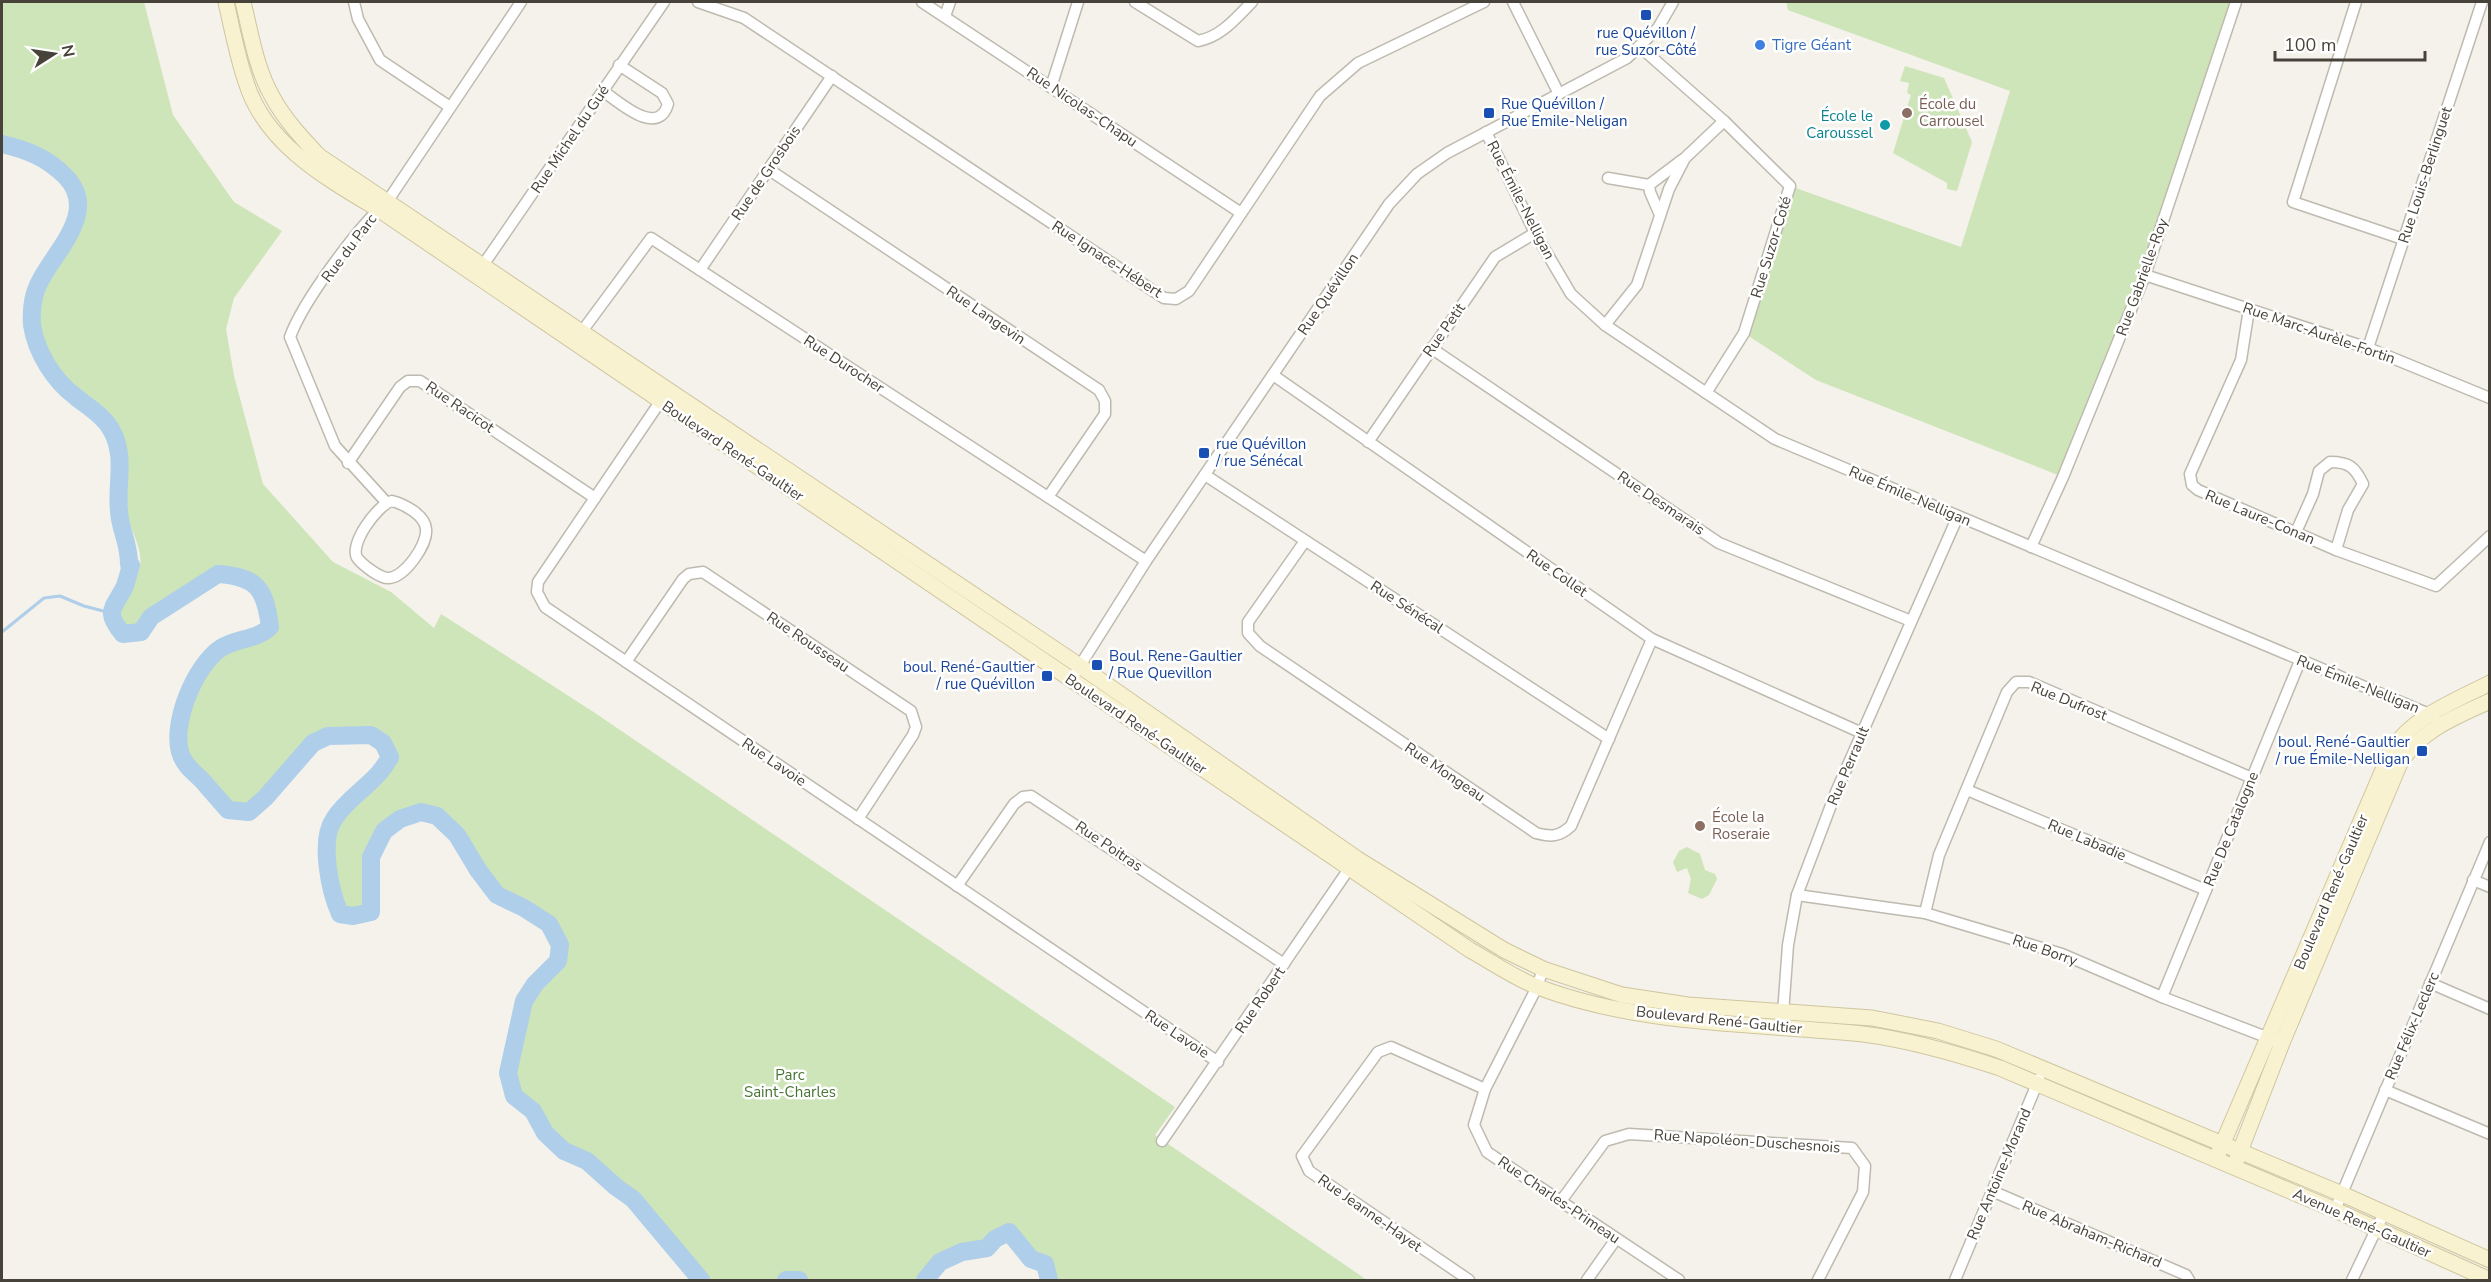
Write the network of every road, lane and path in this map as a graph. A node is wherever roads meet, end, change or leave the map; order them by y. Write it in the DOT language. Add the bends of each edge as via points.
graph roads {
  1 [pos="226,2"];
  2 [pos="243,2"];
  3 [pos="354,2"];
  4 [pos="521,2"];
  5 [pos="664,2"];
  6 [pos="698,2"];
  7 [pos="922,2"];
  8 [pos="950,2"];
  9 [pos="1078,2"];
  10 [pos="1135,2"];
  11 [pos="1252,2"];
  12 [pos="1484,2"];
  13 [pos="1513,2"];
  14 [pos="1673,2"];
  15 [pos="2236,2"];
  16 [pos="2356,2"];
  17 [pos="2482,2"];
  18 [pos="945,16"];
  19 [pos="1639,46"];
  20 [pos="620,65"];
  21 [pos="832,76"];
  22 [pos="1051,87"];
  23 [pos="603,91"];
  24 [pos="1558,94"];
  25 [pos="450,107"];
  26 [pos="1724,121"];
  27 [pos="1486,132"];
  28 [pos="1685,158"];
  29 [pos="768,169"];
  30 [pos="1608,178"];
  31 [pos="1649,185"];
  32 [pos="383,206"];
  33 [pos="1241,213"];
  34 [pos="1660,214"];
  35 [pos="1535,233"];
  36 [pos="2403,239"];
  37 [pos="700,270"];
  38 [pos="479,271"];
  39 [pos="2145,275"];
  40 [pos="2249,309"];
  41 [pos="1605,325"];
  42 [pos="578,337"];
  43 [pos="1431,348"];
  44 [pos="2368,348"];
  45 [pos="1272,375"];
  46 [pos="1706,393"];
  47 [pos="664,397"];
  48 [pos="2490,398"];
  49 [pos="1368,442"];
  50 [pos="348,463"];
  51 [pos="1205,475"];
  52 [pos="595,498"];
  53 [pos="1048,498"];
  54 [pos="386,502"];
  55 [pos="1958,516"];
  56 [pos="2296,532"];
  57 [pos="2490,536"];
  58 [pos="1305,541"];
  59 [pos="2031,547"];
  60 [pos="2336,550"];
  61 [pos="1146,561"];
  62 [pos="1911,621"];
  63 [pos="1652,639"];
  64 [pos="2300,661"];
  65 [pos="626,662"];
  66 [pos="1080,666"];
  67 [pos="1071,679"];
  68 [pos="2490,683"];
  69 [pos="2490,701"];
  70 [pos="2438,718"];
  71 [pos="1862,733"];
  72 [pos="1609,739"];
  73 [pos="2252,778"];
  74 [pos="1967,790"];
  75 [pos="858,819"];
  76 [pos="2490,842"];
  77 [pos="1353,863"];
  78 [pos="2473,880"];
  79 [pos="957,886"];
  80 [pos="2490,886"];
  81 [pos="2206,890"];
  82 [pos="1797,895"];
  83 [pos="1925,913"];
  84 [pos="1284,964"];
  85 [pos="1543,969"];
  86 [pos="2430,983"];
  87 [pos="1537,987"];
  88 [pos="2162,997"];
  89 [pos="2490,1009"];
  90 [pos="1783,1010"];
  91 [pos="1782,1028"];
  92 [pos="2276,1040"];
  93 [pos="1218,1062"];
  94 [pos="2044,1068"];
  95 [pos="2037,1083"];
  96 [pos="1485,1089"];
  97 [pos="2385,1090"];
  98 [pos="2490,1134"];
  99 [pos="1162,1141"];
  100 [pos="2220,1152"];
  101 [pos="2240,1152"];
  102 [pos="2233,1167"];
  103 [pos="1992,1191"];
  104 [pos="2342,1194"];
  105 [pos="1561,1202"];
  106 [pos="2335,1210"];
  107 [pos="2384,1214"];
  108 [pos="2376,1230"];
  109 [pos="1616,1239"];
  110 [pos="2490,1260"];
  111 [pos="2490,1280"];
  112 [pos="1469,1281"];
  113 [pos="1587,1281"];
  114 [pos="1679,1281"];
  115 [pos="1818,1281"];
  116 [pos="1955,1281"];
  117 [pos="2189,1281"];
  118 [pos="2352,1281"];
  1 -- 32 [label="street, Boulevard René-Gaultier" via="246,83 268,125 306,163"];
  2 -- 32 [label="street, Boulevard René-Gaultier" via="262,74 284,116 319,156"];
  3 -- 25 [label="street" via="358,19 380,60"];
  4 -- 25 [label="street, Rue du Parc"];
  5 -- 20 [label="street, Rue Michel du Gué"];
  6 -- 21 [label="street, Rue Ignace-Hébert" via="744,18"];
  7 -- 18 [label="street, Rue Nicolas-Chapu"];
  8 -- 18 [label="street"];
  9 -- 22 [label="street"];
  10 -- 11 [label="street" via="1198,41 1212,38"];
  12 -- 33 [label="street, Rue Ignace-Hébert" via="1358,63 1320,96"];
  13 -- 24 [label="street"];
  14 -- 19 [label="street, Rue Quévillon" via="1658,28"];
  15 -- 39 [label="street, Rue Gabrielle-Roy"];
  16 -- 36 [label="street" via="2293,202"];
  17 -- 36 [label="street, Rue Louis-Berlinguet"];
  18 -- 22 [label="street, Rue Nicolas-Chapu"];
  19 -- 24 [label="street, Rue Quévillon" via="1627,58"];
  19 -- 26 [label="street, Rue Suzor-Coté"];
  20 -- 23 [label="street, Rue Michel du Gué"];
  20 -- 23 [label="street" via="662,93 668,105 666,112 658,118 646,119"];
  21 -- 29 [label="street, Rue de Grosbois"];
  21 -- 33 [label="street, Rue Ignace-Hébert" via="1164,298 1176,298 1189,291"];
  22 -- 33 [label="street, Rue Nicolas-Chapu"];
  23 -- 38 [label="street, Rue Michel du Gué"];
  24 -- 27 [label="street, Rue Quévillon"];
  25 -- 32 [label="street, Rue du Parc"];
  26 -- 28 [label="street"];
  26 -- 46 [label="street, Rue Suzor-Coté" via="1790,186 1744,333"];
  27 -- 35 [label="street, Rue Émile-Nelligan"];
  27 -- 45 [label="street, Rue Quévillon" via="1417,174 1389,204"];
  28 -- 31 [label="street"];
  28 -- 34 [label="street"];
  29 -- 37 [label="street, Rue de Grosbois"];
  29 -- 53 [label="street, Rue Langevin" via="1099,390 1105,401 1104,414"];
  30 -- 31 [label="street"];
  31 -- 34 [label="street"];
  32 -- 38 [label="street, Boulevard René-Gaultier"];
  32 -- 50 [label="street, Rue du Parc" via="358,231 290,337 330,436"];
  34 -- 41 [label="street" via="1637,285"];
  35 -- 41 [label="street, Rue Émile-Nelligan" via="1571,294"];
  35 -- 43 [label="street, Rue Petit" via="1495,257"];
  36 -- 44 [label="street, Rue Louis-Berlinguet"];
  37 -- 42 [label="street, Rue Durocher" via="651,238"];
  37 -- 53 [label="street, Rue Durocher"];
  38 -- 42 [label="street, Boulevard René-Gaultier"];
  39 -- 40 [label="street, Rue Marc-Aurèle-Fortin"];
  39 -- 59 [label="street, Rue Gabrielle-Roy"];
  40 -- 44 [label="street, Rue Marc-Aurèle-Fortin"];
  40 -- 56 [label="street, Rue Laure-Conan" via="2241,360 2190,474 2192,485"];
  41 -- 46 [label="street, Rue Émile-Nelligan"];
  42 -- 47 [label="street, Boulevard René-Gaultier"];
  43 -- 49 [label="street, Rue Petit"];
  43 -- 62 [label="street, Rue Desmarais" via="1719,543"];
  44 -- 48 [label="street, Rue Marc-Aurèle-Fortin"];
  45 -- 49 [label="street, Rue Collet"];
  45 -- 51 [label="street, Rue Quévillon"];
  46 -- 55 [label="street, Rue Émile-Nelligan" via="1775,439"];
  47 -- 52 [label="street, Rue Lavoie"];
  47 -- 66 [label="street, Boulevard René-Gaultier"];
  47 -- 67 [label="street, Boulevard René-Gaultier"];
  49 -- 63 [label="street, Rue Collet"];
  50 -- 52 [label="street, Rue Racicot" via="400,387 408,381 420,381"];
  50 -- 54 [label="street, Rue du Parc"];
  51 -- 58 [label="street, Rue Sénécal"];
  51 -- 61 [label="street, Rue Quévillon"];
  52 -- 65 [label="street, Rue Lavoie" via="538,582 537,592 545,607"];
  53 -- 61 [label="street, Rue Durocher"];
  54 -- 54 [label="street" via="400,503 421,518 427,530 404,572 390,578 359,561 355,548"];
  55 -- 59 [label="street, Rue Émile-Nelligan"];
  55 -- 62 [label="street, Rue Perrault"];
  56 -- 60 [label="street, Rue Laure-Conan"];
  56 -- 60 [label="street" via="2319,471 2330,462 2344,462 2356,469 2363,484 2348,510"];
  57 -- 60 [label="street, Rue Laure-Conan" via="2436,586"];
  58 -- 72 [label="street, Rue Sénécal"];
  58 -- 72 [label="street, Rue Mongeau" via="1248,622 1248,633 1260,646 1536,833 1550,837 1571,826"];
  59 -- 64 [label="street, Rue Émile-Nelligan"];
  61 -- 66 [label="street, Rue Quévillon"];
  62 -- 71 [label="street, Rue Perrault"];
  63 -- 71 [label="street, Rue Collet"];
  63 -- 72 [label="street, Rue Mongeau"];
  64 -- 70 [label="street, Rue Émile-Nelligan"];
  64 -- 73 [label="street, Rue De Catalogne"];
  65 -- 75 [label="street, Rue Lavoie"];
  65 -- 75 [label="street, Rue Rousseau" via="683,579 703,572 911,711 916,727 913,735"];
  66 -- 67 [label="street, Rue Quévillon"];
  66 -- 77 [label="street, Boulevard René-Gaultier"];
  67 -- 77 [label="street, Boulevard René-Gaultier"];
  68 -- 70 [label="street, Boulevard René-Gaultier"];
  69 -- 70 [label="street, Boulevard René-Gaultier"];
  70 -- 92 [label="street, Boulevard René-Gaultier" via="2400,763"];
  71 -- 82 [label="street, Rue Perrault"];
  73 -- 74 [label="street, Rue Dufrost" via="2029,682 2016,682 2007,692"];
  73 -- 81 [label="street, Rue De Catalogne"];
  74 -- 81 [label="street, Rue Labadie"];
  74 -- 83 [label="street, Rue Dufrost" via="1939,855"];
  75 -- 79 [label="street, Rue Lavoie"];
  76 -- 78 [label="street, Rue Félix-Leclerc"];
  77 -- 84 [label="street, Rue Robert"];
  77 -- 85 [label="street, Boulevard René-Gaultier"];
  77 -- 87 [label="street, Boulevard René-Gaultier" via="1470,950"];
  78 -- 80 [label="street"];
  78 -- 86 [label="street, Rue Félix-Leclerc"];
  79 -- 84 [label="street, Rue Poitras" via="1014,804 1031,796"];
  79 -- 93 [label="street, Rue Lavoie"];
  81 -- 88 [label="street, Rue De Catalogne"];
  82 -- 83 [label="street, Rue Borry"];
  82 -- 90 [label="street, Rue Perrault"];
  83 -- 88 [label="street, Rue Borry" via="2061,954"];
  84 -- 93 [label="street, Rue Robert"];
  85 -- 87 [label="street, Rue Charles-Primeau"];
  85 -- 90 [label="street, Boulevard René-Gaultier" via="1622,996 1688,1005"];
  86 -- 89 [label="street"];
  86 -- 97 [label="street, Rue Félix-Leclerc"];
  87 -- 91 [label="street, Boulevard René-Gaultier" via="1619,1009"];
  87 -- 96 [label="street, Rue Charles-Primeau"];
  88 -- 92 [label="street, Rue Borry"];
  90 -- 91 [label="street, Rue Perrault"];
  90 -- 94 [label="street, Boulevard René-Gaultier" via="1872,1018 1938,1031"];
  91 -- 95 [label="street, Boulevard René-Gaultier" via="1864,1035 1929,1046"];
  92 -- 100 [label="street, Boulevard René-Gaultier"];
  92 -- 101 [label="street, Boulevard René-Gaultier"];
  93 -- 99 [label="street, Rue Robert"];
  94 -- 95 [label="street, Rue Antoine-Morand"];
  94 -- 100 [label="street, Boulevard René-Gaultier"];
  95 -- 100 [label="street, Boulevard René-Gaultier"];
  95 -- 103 [label="street, Rue Antoine-Morand"];
  96 -- 105 [label="street, Rue Charles-Primeau" via="1474,1125 1487,1152"];
  96 -- 112 [label="street, Rue Jeanne-Hayet" via="1390,1047 1378,1052 1302,1156 1309,1171"];
  97 -- 98 [label="street"];
  97 -- 104 [label="street, Rue Félix-Leclerc"];
  100 -- 101 [label="street, Boulevard René-Gaultier"];
  100 -- 102 [label="street, Boulevard René-Gaultier"];
  101 -- 102 [label="street, Boulevard René-Gaultier"];
  101 -- 104 [label="street, Avenue René-Gaultier"];
  102 -- 106 [label="street, Avenue René-Gaultier"];
  103 -- 116 [label="street, Rue Antoine-Morand"];
  103 -- 117 [label="street, Rue Abraham-Richard" via="2186,1275"];
  104 -- 106 [label="street, Rue Félix-Leclerc"];
  104 -- 107 [label="street, Avenue René-Gaultier"];
  105 -- 109 [label="street, Rue Charles-Primeau"];
  105 -- 115 [label="street, Rue Napoléon-Duschesnois" via="1605,1141 1629,1134 1852,1148 1865,1166 1863,1192"];
  106 -- 108 [label="street, Avenue René-Gaultier"];
  107 -- 108 [label="street"];
  107 -- 110 [label="street, Avenue René-Gaultier"];
  108 -- 111 [label="street, Avenue René-Gaultier"];
  108 -- 118 [label="street"];
  109 -- 113 [label="street"];
  109 -- 114 [label="street, Rue Charles-Primeau"];
}
